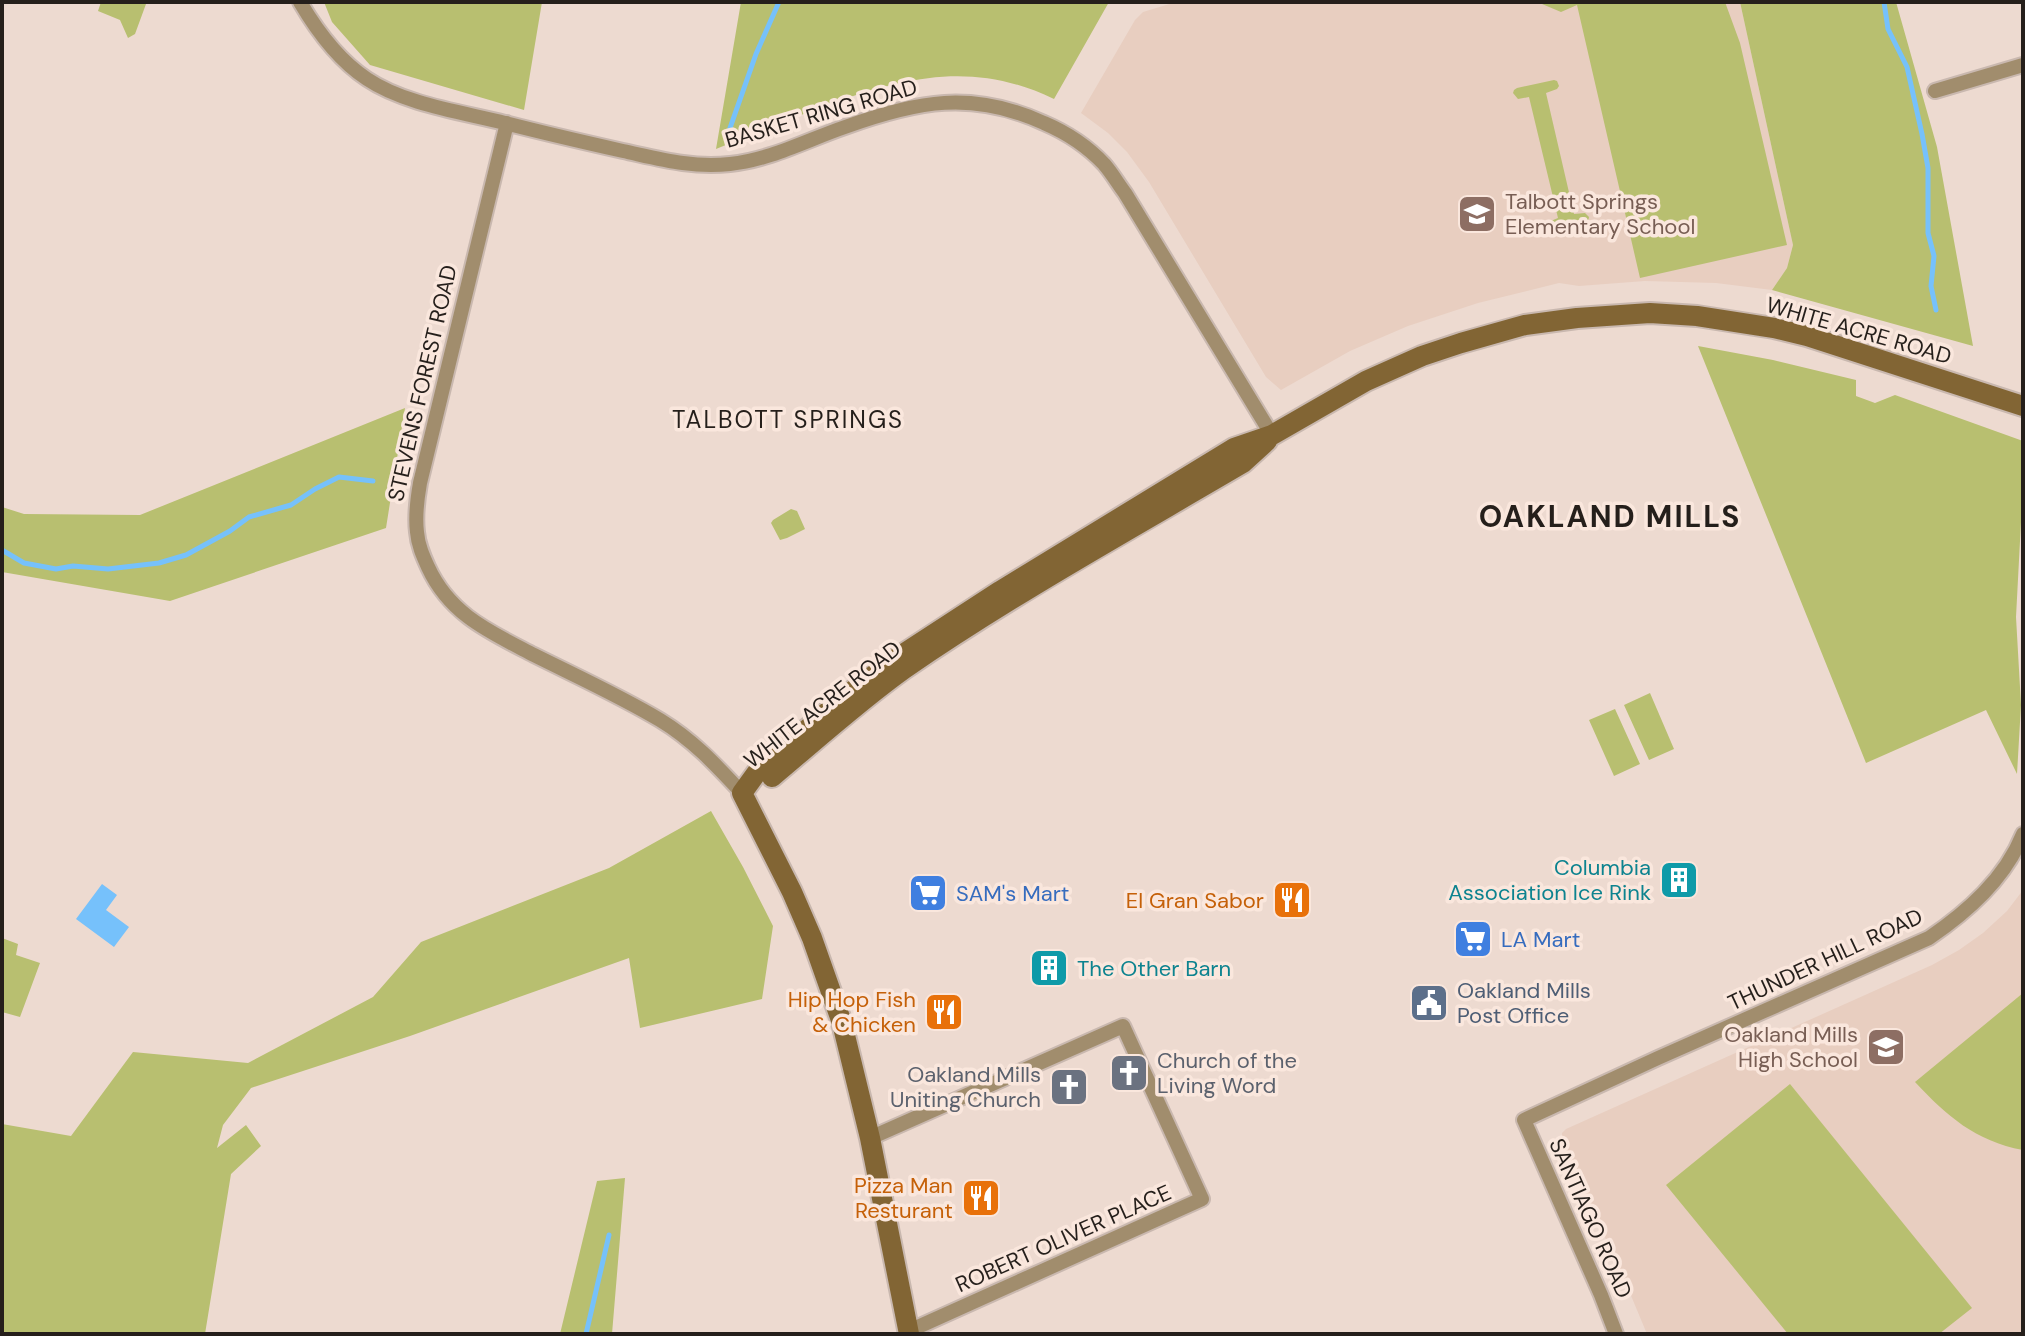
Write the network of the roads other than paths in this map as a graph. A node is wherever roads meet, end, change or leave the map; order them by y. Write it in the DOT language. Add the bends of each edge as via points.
graph roads {
  1 [pos="300,2"];
  2 [pos="2023,65"];
  3 [pos="1935,91"];
  4 [pos="507,123"];
  5 [pos="2023,406"];
  6 [pos="1272,435"];
  7 [pos="742,793"];
  8 [pos="2023,834"];
  9 [pos="1524,1120"];
  10 [pos="870,1138"];
  11 [pos="909,1333"];
  12 [pos="1616,1334"];
  1 -- 4 [label="street" via="326,41 367,79 388,91"];
  2 -- 3 [label="street"];
  4 -- 6 [label="street, BASKET RING ROAD" via="706,167 764,157 915,106 959,102 1020,112 1057,128 1102,162"];
  4 -- 7 [label="street, STEVENS FOREST ROAD" via="420,483 420,549 437,585 462,612 686,736"];
  5 -- 6 [label="street, WHITE ACRE ROAD" via="1774,328 1650,313 1525,325 1461,343 1366,381"];
  6 -- 7 [label="street, WHITE ACRE ROAD" via="1243,463 928,654 768,780"];
  7 -- 10 [label="street, STEVENS FOREST ROAD" via="792,892 829,982"];
  8 -- 9 [label="street, THUNDER HILL ROAD" via="1983,895 1929,938"];
  9 -- 12 [label="street, SANTIAGO ROAD"];
  10 -- 11 [label="street, STEVENS FOREST ROAD"];
  10 -- 11 [label="street, ROBERT OLIVER PLACE" via="1123,1026 1202,1199"];
}
